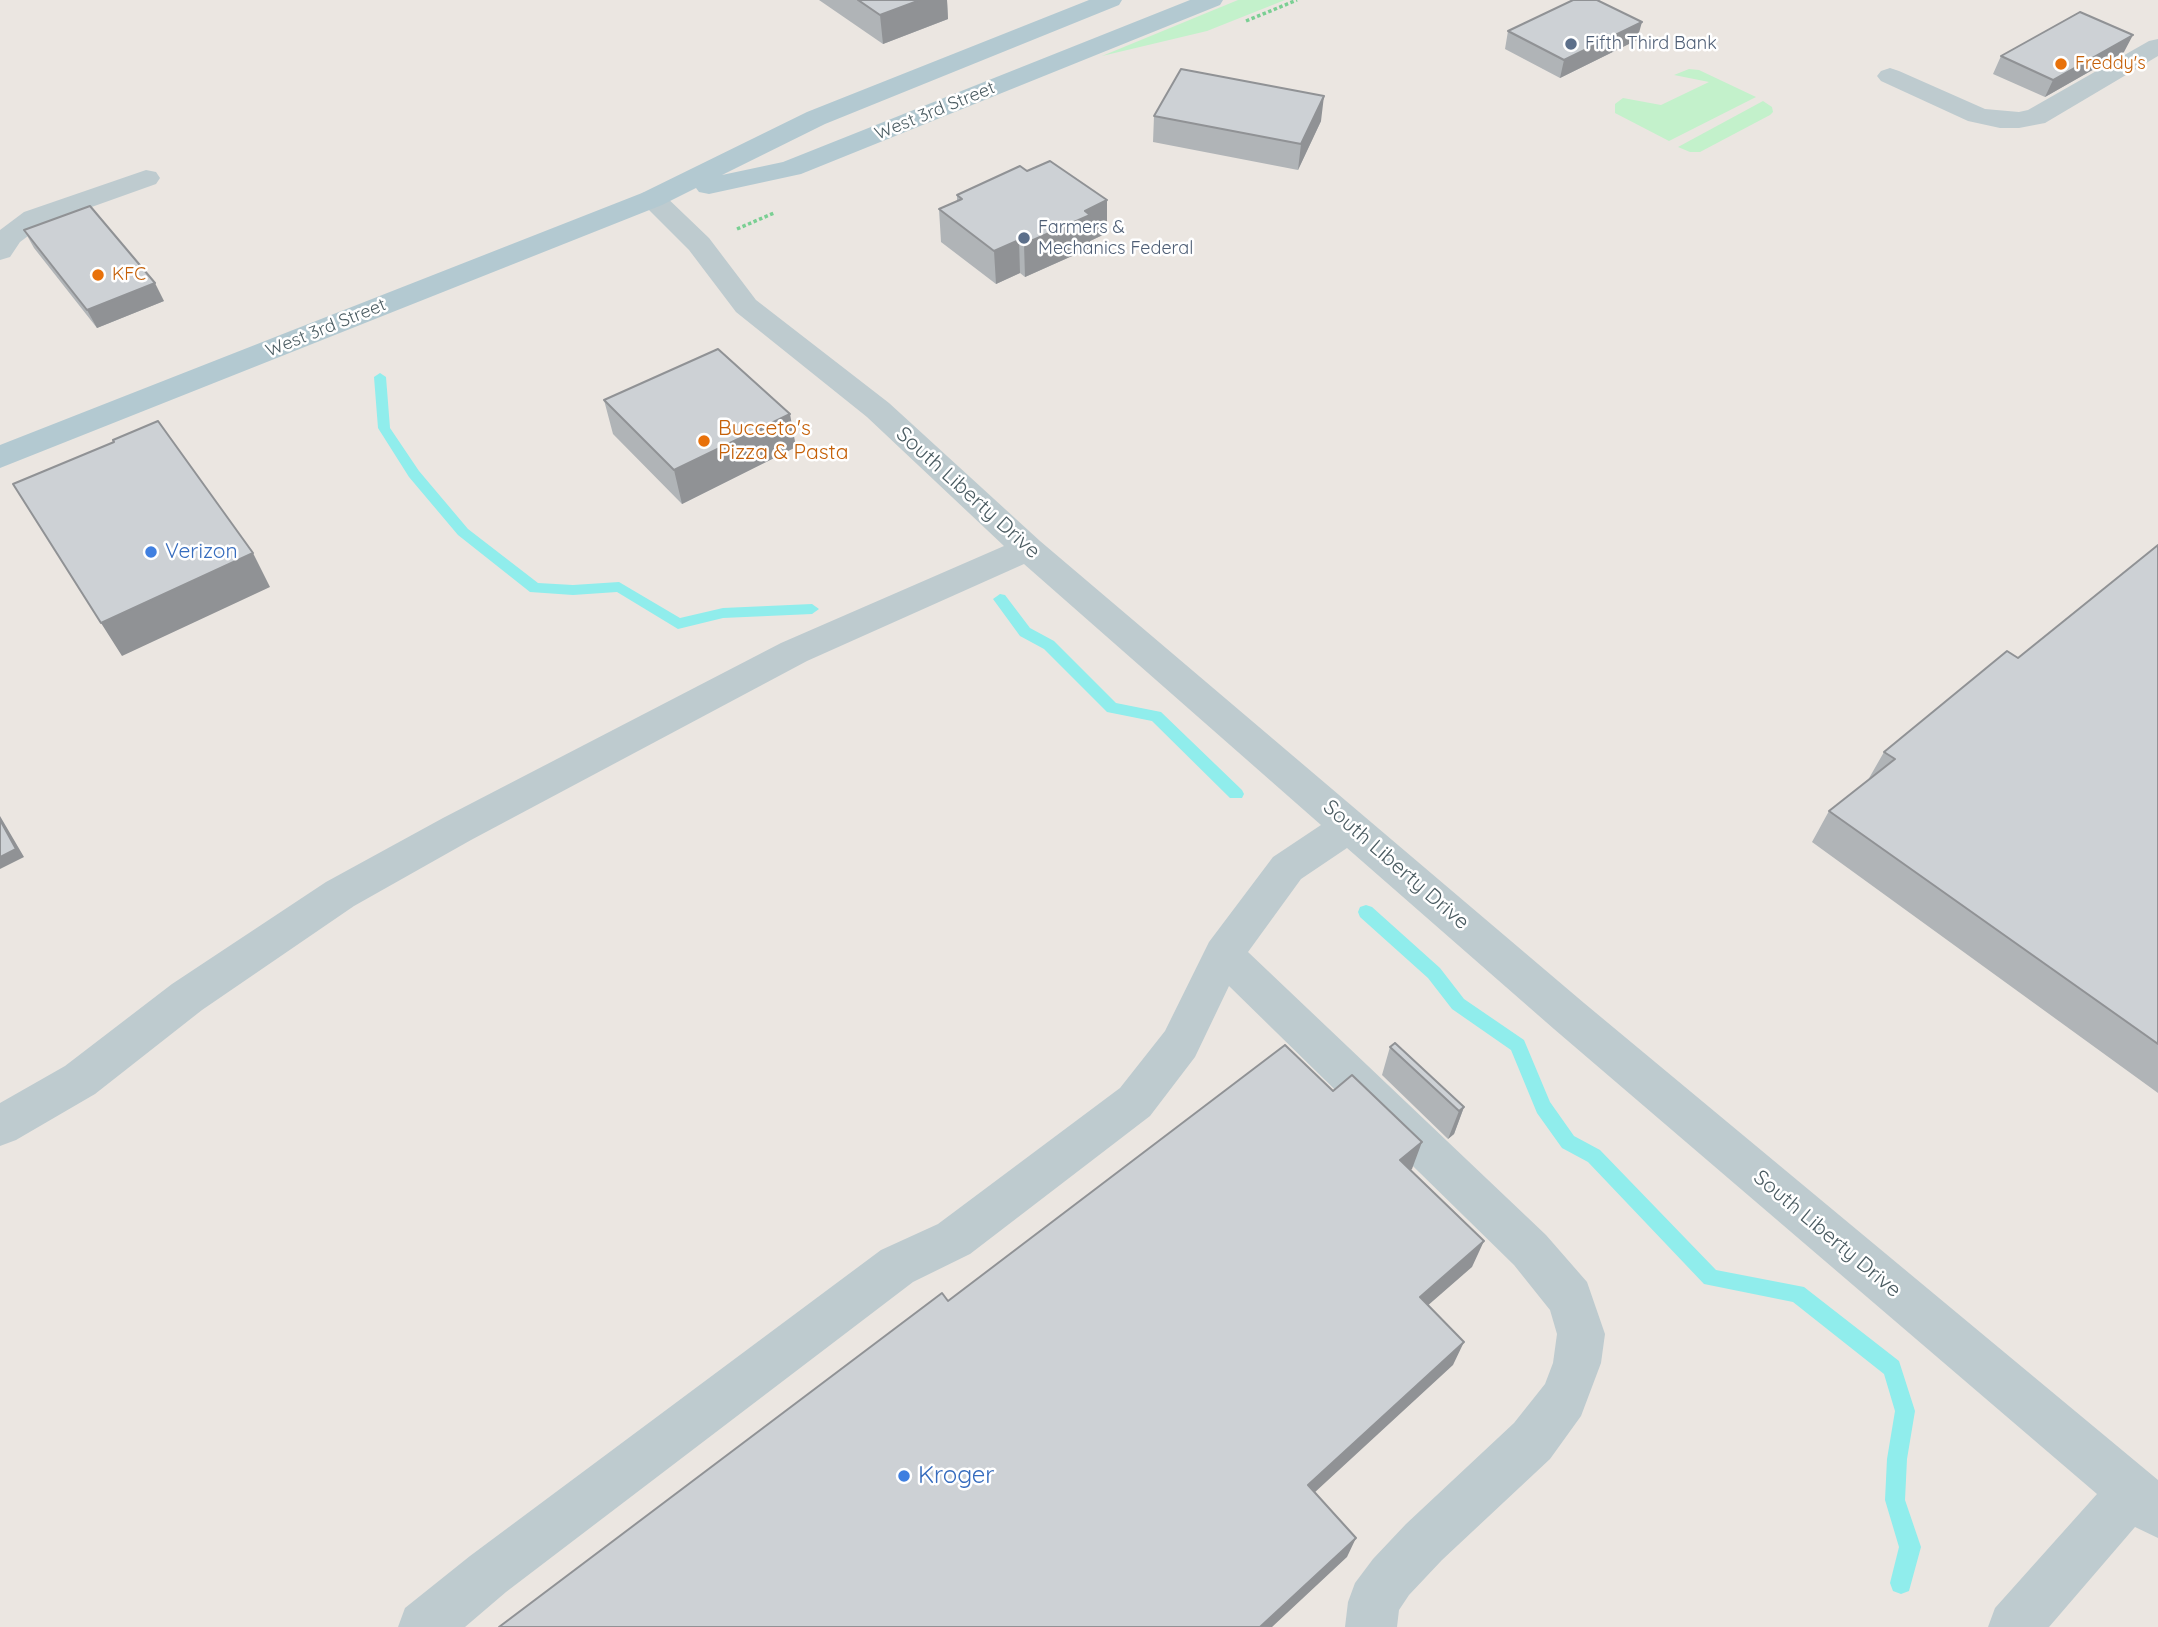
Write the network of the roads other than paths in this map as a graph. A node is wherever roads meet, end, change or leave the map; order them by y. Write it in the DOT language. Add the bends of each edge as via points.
graph roads {
  1 [pos="1110,0"];
  2 [pos="1211,0"];
  3 [pos="2158,46"];
  4 [pos="1890,76"];
  5 [pos="146,178"];
  6 [pos="652,199"];
  7 [pos="0,251"];
  8 [pos="0,457"];
  9 [pos="1028,549"];
  10 [pos="1351,825"];
  11 [pos="1223,954"];
  12 [pos="0,1126"];
  13 [pos="2145,1502"];
  14 [pos="424,1627"];
  15 [pos="1371,1627"];
  16 [pos="2014,1627"];
  1 -- 6 [label="main road, West 3rd Street" via="816,118"];
  2 -- 6 [label="main road, West 3rd Street" via="791,168"];
  3 -- 4 [label="street" via="2036,117 2019,120 1977,115"];
  5 -- 7 [label="street" via="34,218 10,236"];
  6 -- 8 [label="main road, West 3rd Street"];
  6 -- 9 [label="street, South Liberty Drive" via="699,244 746,306 878,410"];
  9 -- 10 [label="street, South Liberty Drive"];
  9 -- 12 [label="street" via="782,658 340,894 187,997 80,1080"];
  10 -- 11 [label="street" via="1287,868"];
  10 -- 13 [label="street, South Liberty Drive" via="1569,1016"];
  11 -- 14 [label="street" via="1180,1044 1135,1102 954,1239 897,1266"];
  11 -- 15 [label="street" via="1530,1250 1570,1298 1581,1334 1564,1399 1532,1441 1391,1577 1374,1602"];
  13 -- 16 [label="street"];
}
